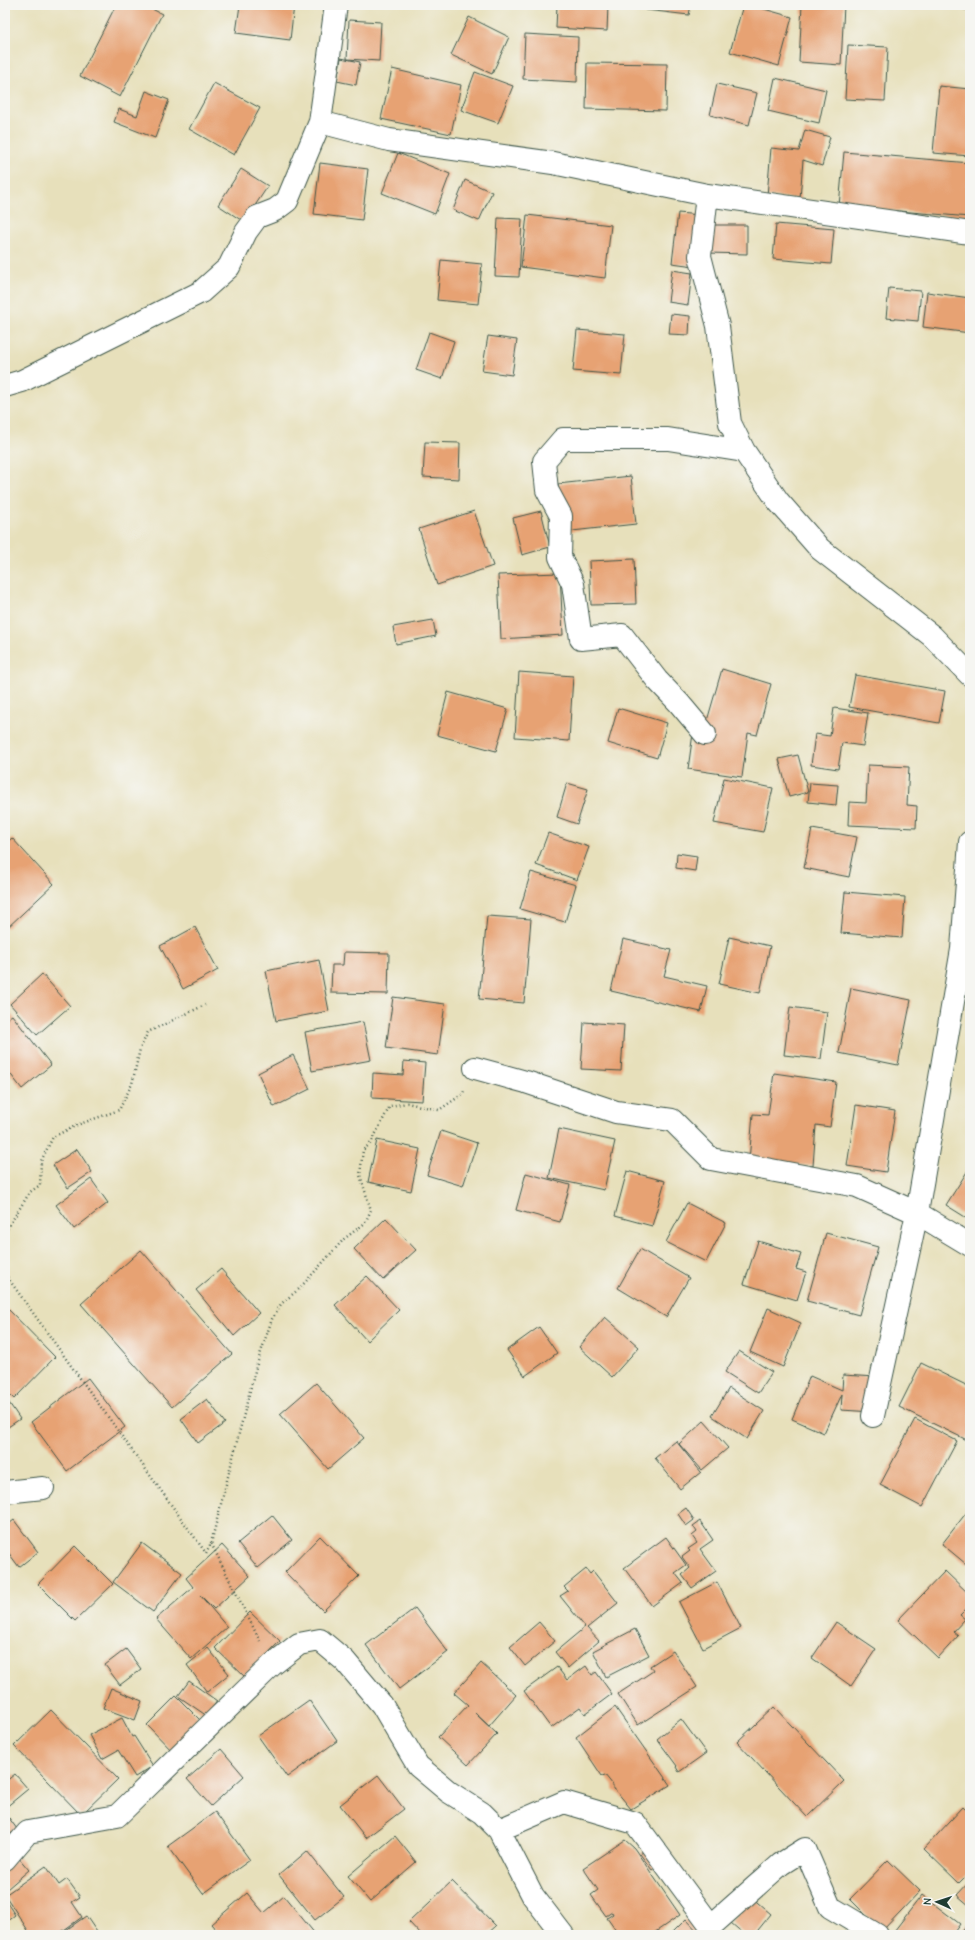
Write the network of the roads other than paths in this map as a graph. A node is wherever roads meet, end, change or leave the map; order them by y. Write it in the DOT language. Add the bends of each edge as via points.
graph roads {
  1 [pos="336,5"];
  2 [pos="320,122"];
  3 [pos="706,195"];
  4 [pos="970,233"];
  5 [pos="5,386"];
  6 [pos="744,451"];
  7 [pos="970,675"];
  8 [pos="705,734"];
  9 [pos="970,842"];
  10 [pos="966,952"];
  11 [pos="475,1068"];
  12 [pos="917,1213"];
  13 [pos="970,1245"];
  14 [pos="873,1416"];
  15 [pos="43,1488"];
  16 [pos="5,1492"];
  17 [pos="499,1830"];
  18 [pos="5,1859"];
  19 [pos="563,1935"];
  20 [pos="877,1935"];
  1 -- 2 [label="street"];
  2 -- 3 [label="street" via="390,140 553,163"];
  2 -- 5 [label="street" via="287,201 275,210 257,217 246,232 229,267 201,292 22,381"];
  3 -- 4 [label="street"];
  3 -- 6 [label="street" via="700,256 718,326 730,423"];
  6 -- 7 [label="street" via="778,501 820,549 932,636"];
  6 -- 8 [label="street" via="668,439 563,440 544,461 547,490 561,516 560,557 573,584 581,639 622,635 657,680"];
  9 -- 10 [label="street"];
  10 -- 12 [label="street"];
  11 -- 12 [label="street" via="616,1112 672,1120 711,1159 857,1186"];
  12 -- 13 [label="street"];
  12 -- 14 [label="street"];
  15 -- 16 [label="street"];
  17 -- 18 [label="street" via="482,1813 449,1792 418,1766 382,1705 345,1661 320,1640 299,1644 272,1665 117,1816 28,1832"];
  17 -- 19 [label="street" via="533,1896"];
  17 -- 20 [label="street" via="564,1802 635,1823 711,1926 782,1864 805,1849 830,1907"];
}
